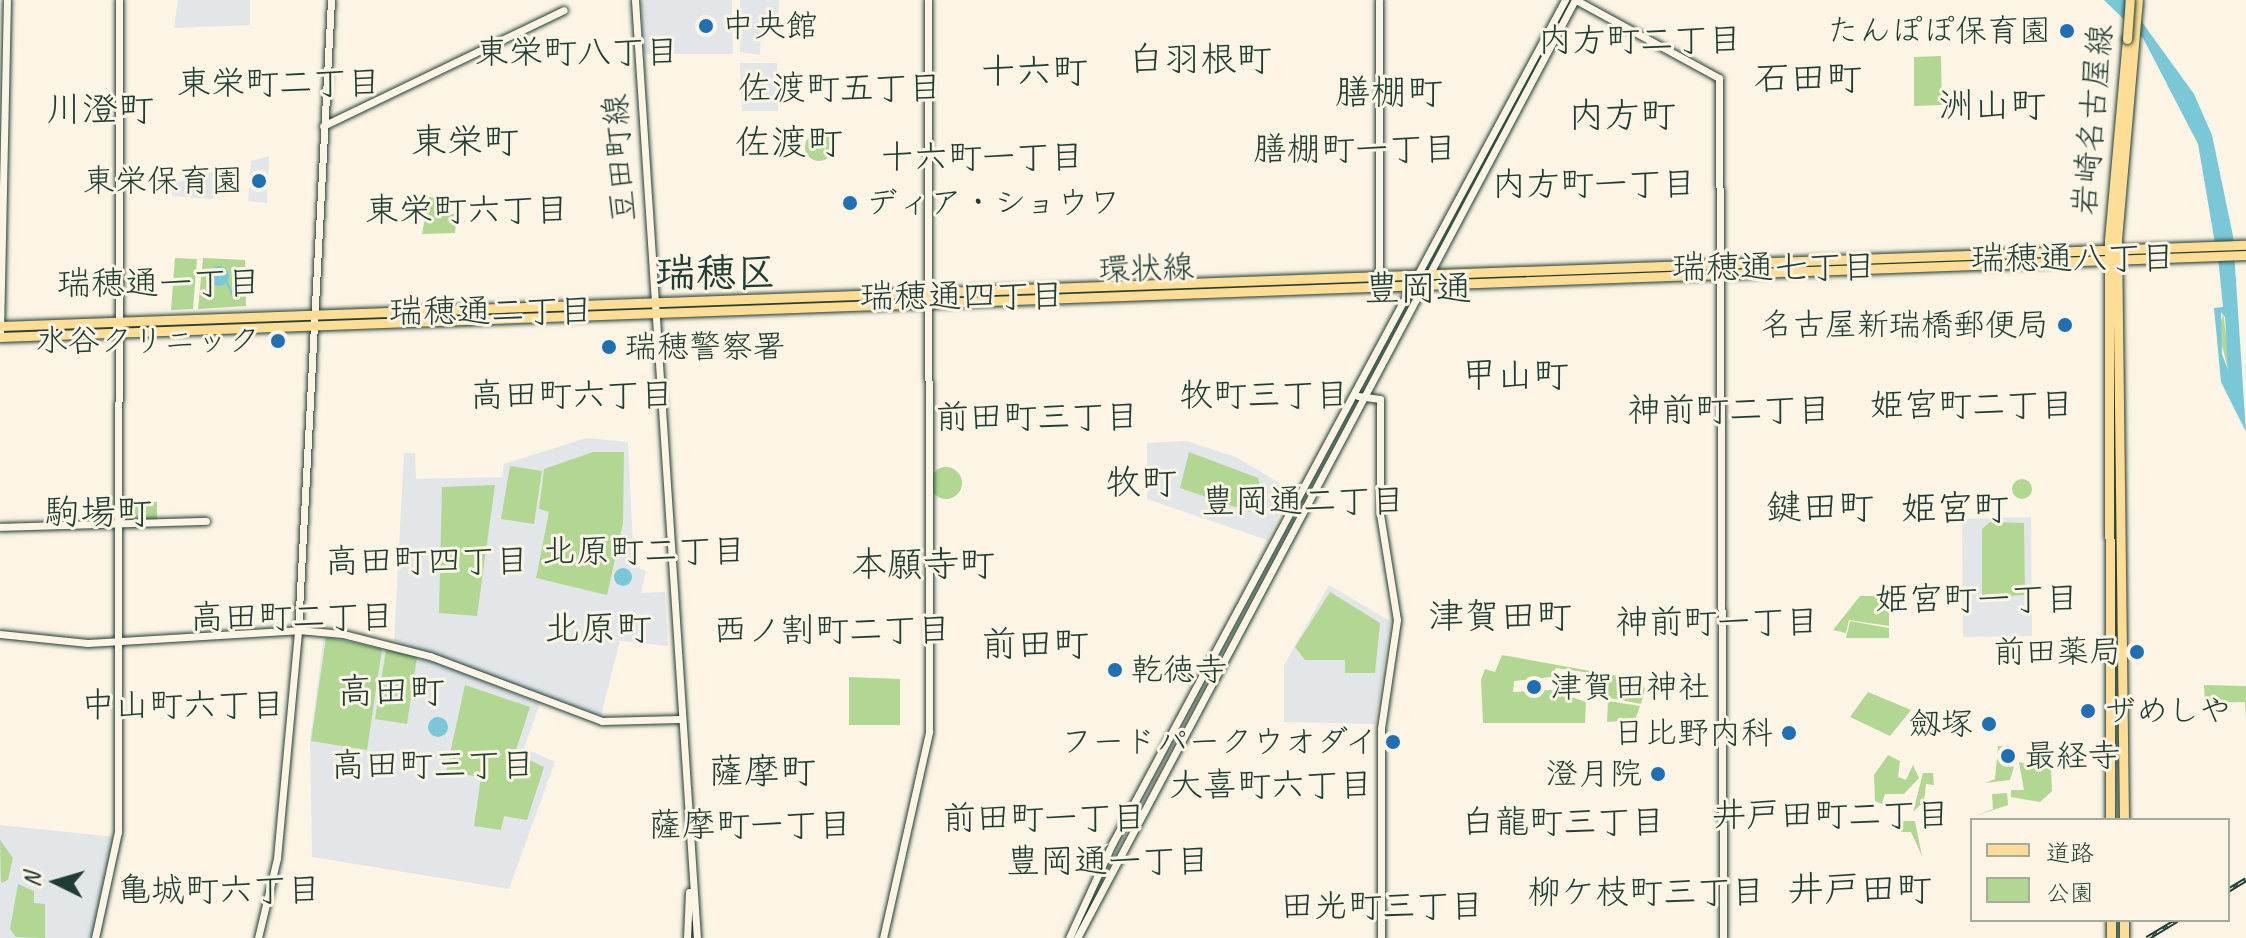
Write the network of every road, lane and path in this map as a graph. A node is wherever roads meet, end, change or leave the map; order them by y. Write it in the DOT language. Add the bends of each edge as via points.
graph roads {
  1 [pos="7,0"];
  2 [pos="119,0"];
  3 [pos="331,0"];
  4 [pos="635,0"];
  5 [pos="928,0"];
  6 [pos="1379,0"];
  7 [pos="1565,0"];
  8 [pos="1575,0"];
  9 [pos="2130,0"];
  10 [pos="2138,5"];
  11 [pos="564,10"];
  12 [pos="323,126"];
  13 [pos="2243,250"];
  14 [pos="2113,254"];
  15 [pos="1720,269"];
  16 [pos="1422,274"];
  17 [pos="1379,276"];
  18 [pos="1417,285"];
  19 [pos="930,298"];
  20 [pos="654,308"];
  21 [pos="311,320"];
  22 [pos="118,327"];
  23 [pos="1,330"];
  24 [pos="1362,395"];
  25 [pos="1348,399"];
  26 [pos="206,521"];
  27 [pos="119,523"];
  28 [pos="0,527"];
  29 [pos="298,630"];
  30 [pos="0,634"];
  31 [pos="118,641"];
  32 [pos="680,719"];
  33 [pos="2110,818"];
  34 [pos="2124,818"];
  35 [pos="690,889"];
  36 [pos="95,938"];
  37 [pos="258,938"];
  38 [pos="687,938"];
  39 [pos="697,938"];
  40 [pos="883,938"];
  41 [pos="1069,938"];
  42 [pos="1077,938"];
  43 [pos="1381,938"];
  44 [pos="1723,938"];
  1 -- 23 [label="street"];
  2 -- 22 [label="street"];
  3 -- 12 [label="street"];
  4 -- 20 [label="street, 豆田町線"];
  5 -- 19 [label="street"];
  6 -- 17 [label="street"];
  7 -- 16 [label="street"];
  8 -- 15 [label="street" via="1719,78"];
  8 -- 16 [label="street"];
  9 -- 14 [label="main road, 岩崎名古屋線, bridge"];
  10 -- 14 [label="main road, 岩崎名古屋線"];
  11 -- 12 [label="street"];
  12 -- 21 [label="street"];
  13 -- 14 [label="main road, 環状線"];
  14 -- 15 [label="main road, 環状線"];
  14 -- 33 [label="main road, 岩崎名古屋線"];
  14 -- 34 [label="main road"];
  15 -- 16 [label="main road, 環状線"];
  15 -- 18 [label="main road, 環状線"];
  15 -- 44 [label="street"];
  16 -- 17 [label="main road, 環状線"];
  16 -- 18 [label="street"];
  17 -- 19 [label="main road, 環状線"];
  18 -- 19 [label="main road, 環状線"];
  18 -- 24 [label="street"];
  18 -- 25 [label="street"];
  19 -- 20 [label="main road, 環状線"];
  19 -- 40 [label="street" via="929,732"];
  20 -- 21 [label="main road, 環状線"];
  20 -- 32 [label="street, 豆田町線"];
  21 -- 22 [label="main road, 環状線"];
  21 -- 29 [label="street"];
  22 -- 23 [label="main road, 環状線"];
  22 -- 27 [label="street"];
  24 -- 25 [label="street"];
  24 -- 42 [label="street"];
  24 -- 43 [label="street" via="1380,399 1380,514 1397,620 1381,729"];
  25 -- 41 [label="street"];
  26 -- 27 [label="street"];
  27 -- 28 [label="street"];
  27 -- 31 [label="street"];
  29 -- 31 [label="street"];
  29 -- 32 [label="street" via="430,656 602,721"];
  29 -- 37 [label="street" via="277,858"];
  30 -- 31 [label="street"];
  31 -- 36 [label="street" via="118,832"];
  32 -- 35 [label="street, 豆田町線"];
  35 -- 38 [label="street"];
  35 -- 39 [label="street"];
}
